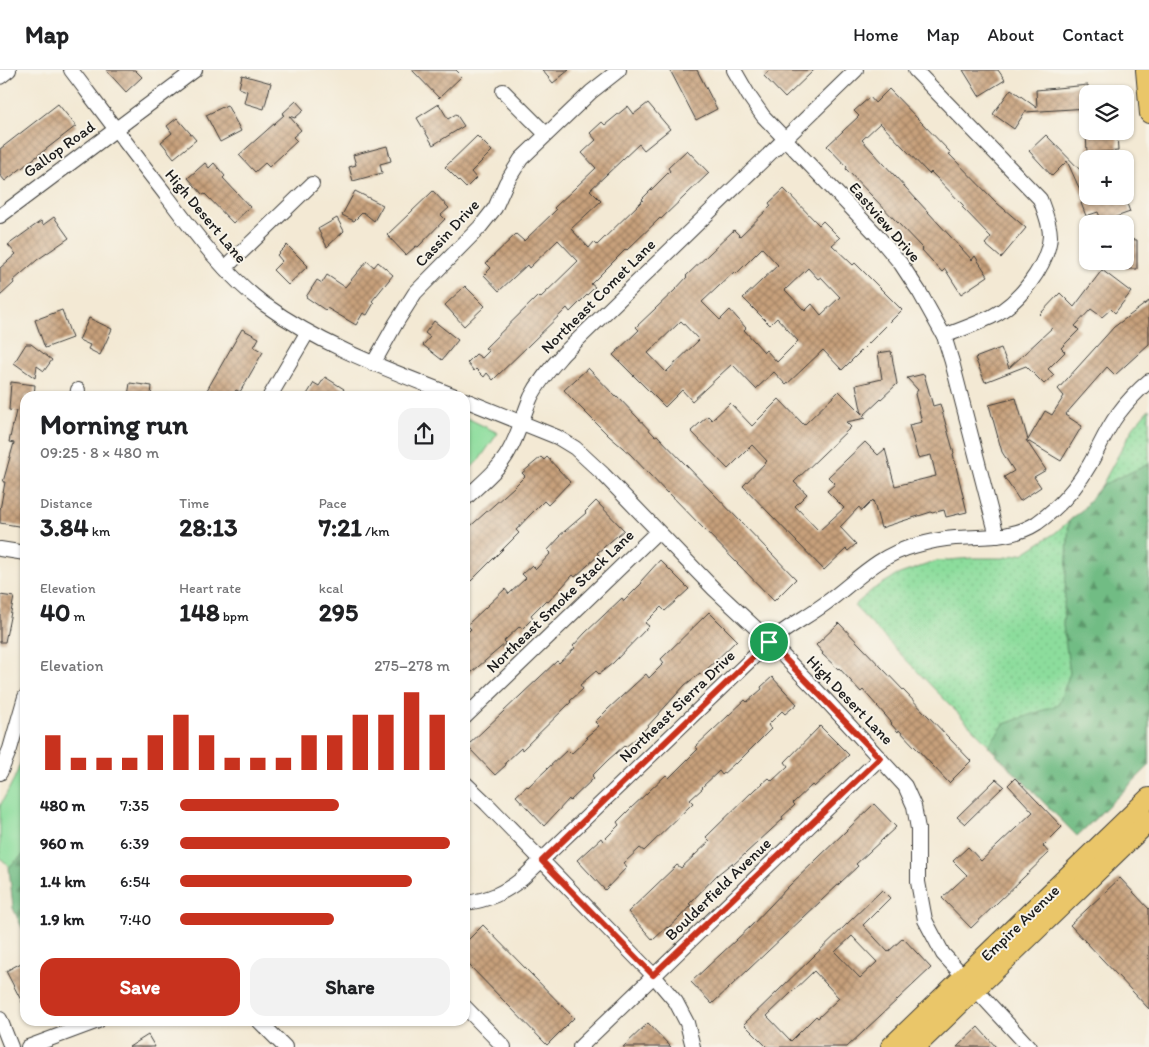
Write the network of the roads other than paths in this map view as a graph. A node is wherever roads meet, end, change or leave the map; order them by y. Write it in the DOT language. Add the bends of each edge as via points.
graph roads {
  1 [pos="9,70"];
  2 [pos="71,70"];
  3 [pos="195,70"];
  4 [pos="619,70"];
  5 [pos="734,70"];
  6 [pos="856,70"];
  7 [pos="915,70"];
  8 [pos="1147,74"];
  9 [pos="0,77"];
  10 [pos="503,91"];
  11 [pos="1149,114"];
  12 [pos="116,130"];
  13 [pos="546,134"];
  14 [pos="786,139"];
  15 [pos="312,184"];
  16 [pos="0,216"];
  17 [pos="225,268"];
  18 [pos="307,333"];
  19 [pos="944,336"];
  20 [pos="373,364"];
  21 [pos="1149,381"];
  22 [pos="273,391"];
  23 [pos="442,391"];
  24 [pos="470,402"];
  25 [pos="522,422"];
  26 [pos="470,494"];
  27 [pos="657,532"];
  28 [pos="997,536"];
  29 [pos="0,549"];
  30 [pos="20,552"];
  31 [pos="769,642"];
  32 [pos="470,712"];
  33 [pos="20,715"];
  34 [pos="880,758"];
  35 [pos="0,773"];
  36 [pos="470,788"];
  37 [pos="1149,798"];
  38 [pos="1149,810"];
  39 [pos="1143,827"];
  40 [pos="542,861"];
  41 [pos="470,902"];
  42 [pos="653,975"];
  43 [pos="969,984"];
  44 [pos="470,1012"];
  45 [pos="0,1018"];
  46 [pos="85,1026"];
  47 [pos="264,1026"];
  48 [pos="11,1047"];
  49 [pos="28,1047"];
  50 [pos="285,1047"];
  51 [pos="504,1047"];
  52 [pos="580,1047"];
  53 [pos="693,1047"];
  54 [pos="892,1047"];
  55 [pos="914,1047"];
  56 [pos="1029,1047"];
  1 -- 9 [label="street"];
  2 -- 12 [label="street, High Desert Lane"];
  3 -- 12 [label="street, Gallop Road"];
  4 -- 13 [label="street, Cassin Drive"];
  5 -- 14 [label="street, Eastview Drive" via="764,116"];
  6 -- 14 [label="street, Northeast Comet Lane"];
  7 -- 19 [label="street" via="1040,199 1050,234 1048,251 1041,267 1014,300 992,317"];
  8 -- 11 [label="main road"];
  10 -- 13 [label="street"];
  12 -- 16 [label="street, Gallop Road"];
  12 -- 17 [label="street, High Desert Lane"];
  13 -- 20 [label="street, Cassin Drive" via="521,159 480,227 415,293"];
  14 -- 19 [label="street, Eastview Drive" via="901,264"];
  14 -- 25 [label="street, Northeast Comet Lane" via="563,354 543,377"];
  15 -- 17 [label="street"];
  17 -- 18 [label="street, High Desert Lane" via="263,303"];
  18 -- 20 [label="street, High Desert Lane"];
  18 -- 22 [label="street"];
  19 -- 28 [label="street, Eastview Drive"];
  20 -- 23 [label="street, High Desert Lane"];
  21 -- 28 [label="street, Northeast Sierra Drive" via="1117,416 1089,466 1057,507 1035,524 1018,532"];
  24 -- 25 [label="street, High Desert Lane"];
  25 -- 26 [label="street, Northeast Comet Lane" via="508,453"];
  25 -- 27 [label="street, High Desert Lane" via="575,448"];
  27 -- 31 [label="street, High Desert Lane"];
  27 -- 32 [label="street, Northeast Smoke Stack Lane"];
  28 -- 31 [label="street, Northeast Sierra Drive" via="928,542 894,553 879,560 824,605"];
  29 -- 30 [label="street"];
  31 -- 34 [label="street, High Desert Lane"];
  31 -- 40 [label="street, Northeast Sierra Drive"];
  33 -- 35 [label="street"];
  34 -- 42 [label="street, Boulderfield Avenue"];
  34 -- 43 [label="street, High Desert Lane" via="905,786 914,806 918,829 918,882 924,920 943,954"];
  36 -- 40 [label="street"];
  37 -- 43 [label="highway, Empire Avenue"];
  38 -- 39 [label="highway, Empire Avenue"];
  39 -- 43 [label="highway, Empire Avenue"];
  40 -- 41 [label="street, Northeast Sierra Drive" via="507,891"];
  40 -- 42 [label="street"];
  42 -- 52 [label="street, Boulderfield Avenue"];
  42 -- 53 [label="street" via="676,1002 687,1023"];
  43 -- 54 [label="highway, Empire Avenue"];
  43 -- 55 [label="highway, Empire Avenue"];
  43 -- 56 [label="street, High Desert Lane"];
  44 -- 51 [label="street"];
  45 -- 48 [label="street"];
  46 -- 49 [label="street"];
  47 -- 50 [label="street"];
}
